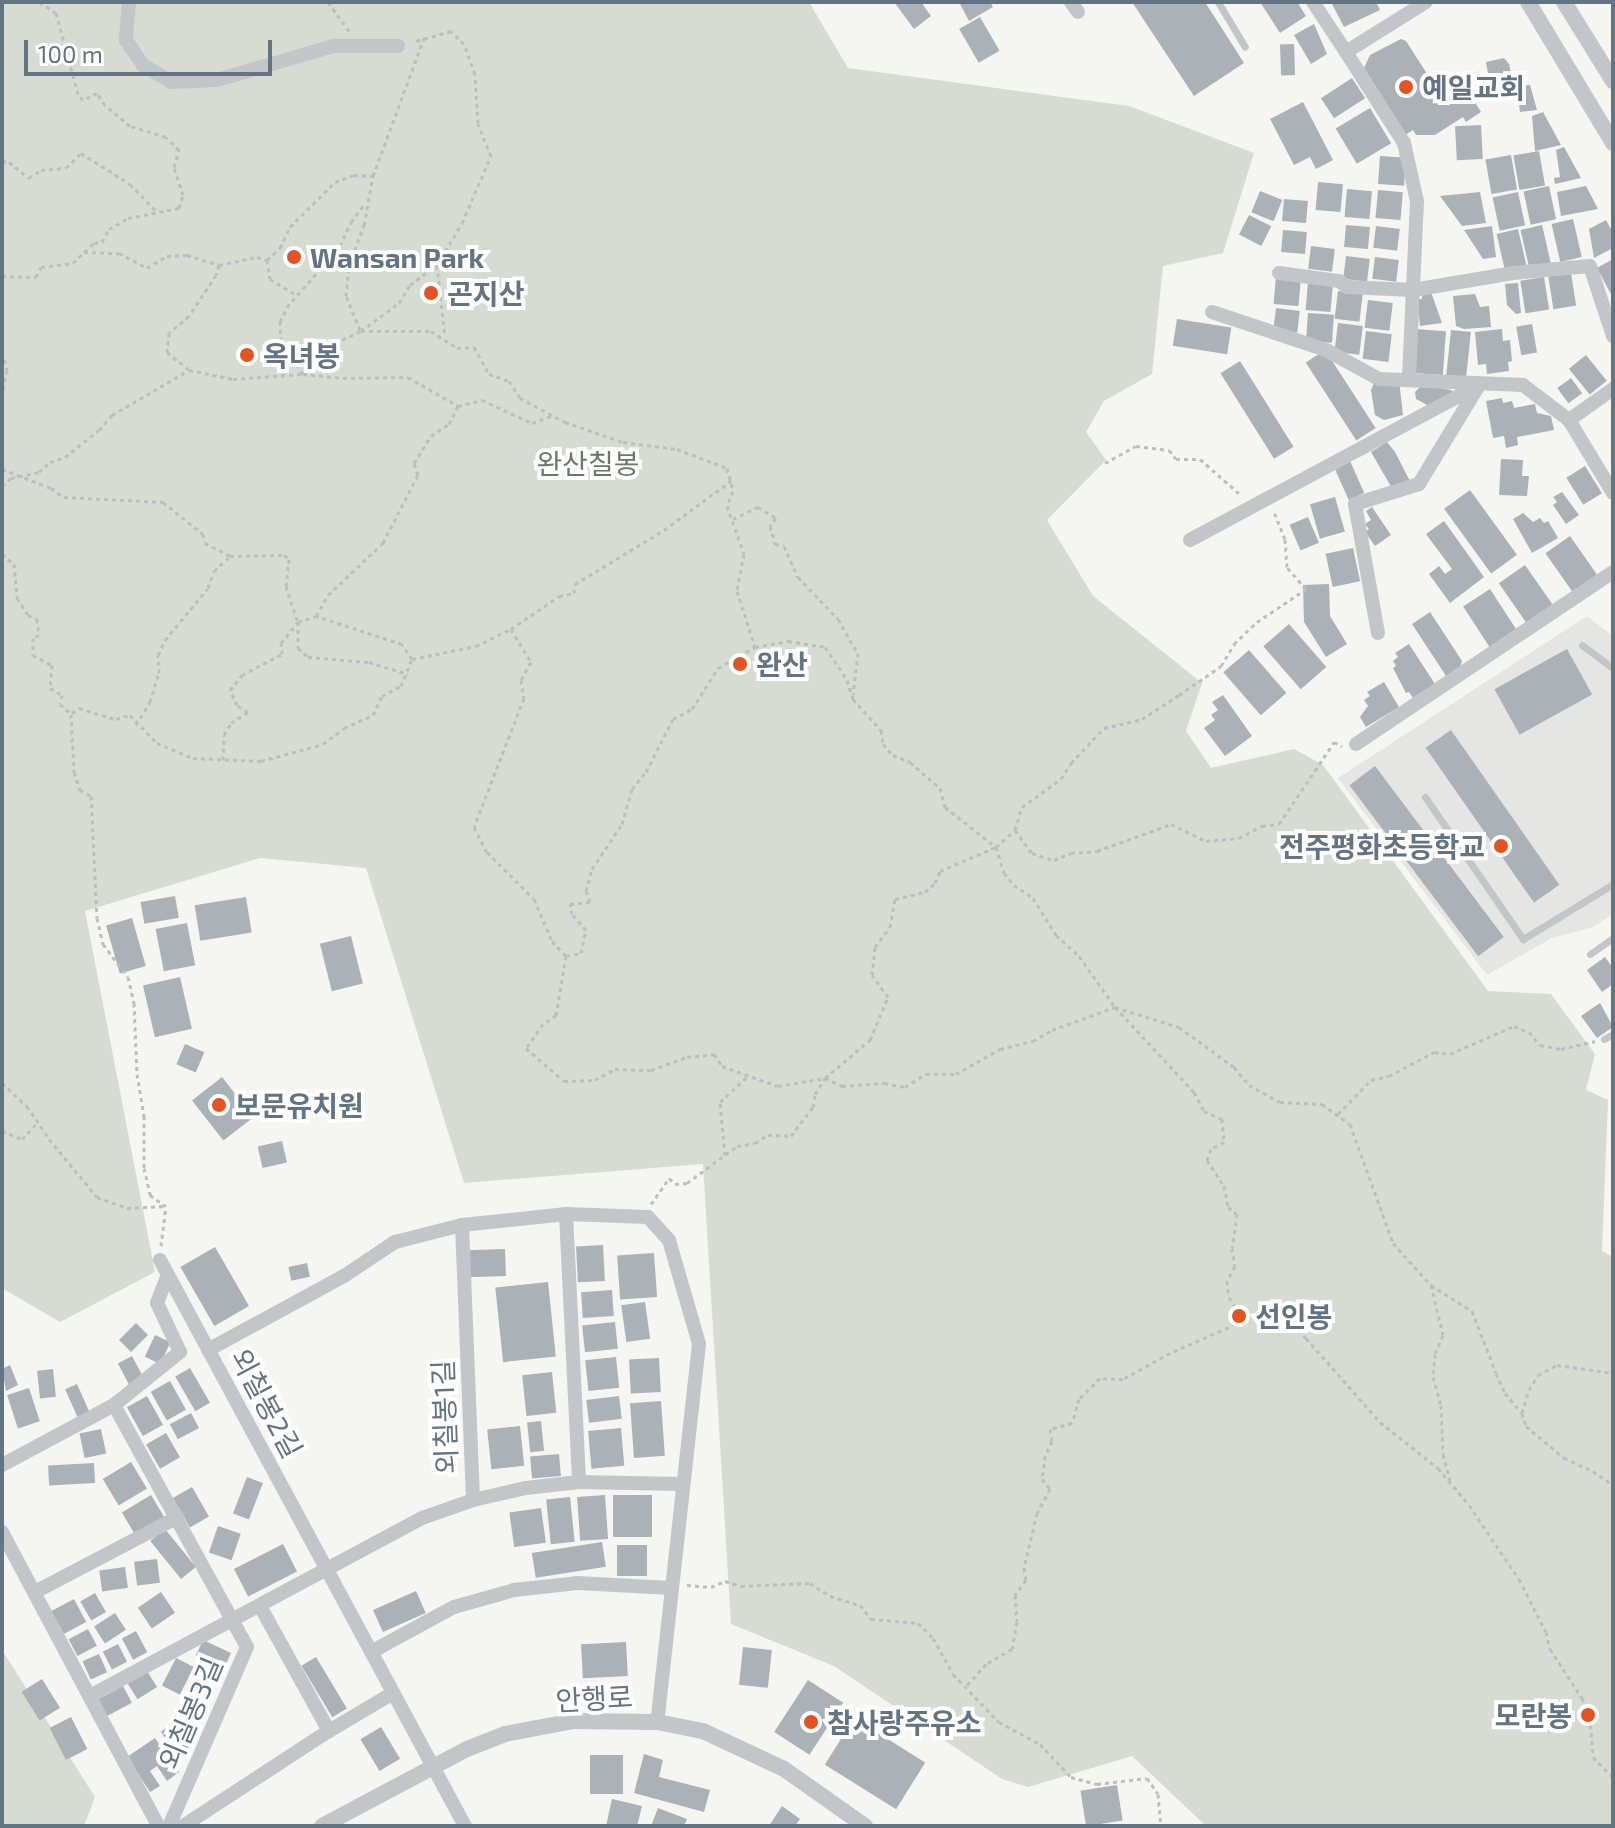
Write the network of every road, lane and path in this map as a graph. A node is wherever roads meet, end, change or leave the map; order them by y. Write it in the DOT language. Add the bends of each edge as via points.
graph roads {
  1 [pos="39,2"];
  2 [pos="129,2"];
  3 [pos="328,2"];
  4 [pos="1218,2"];
  5 [pos="1313,2"];
  6 [pos="1426,2"];
  7 [pos="1528,2"];
  8 [pos="1564,2"];
  9 [pos="355,46"];
  10 [pos="398,46"];
  11 [pos="1245,47"];
  12 [pos="1346,52"];
  13 [pos="1613,81"];
  14 [pos="1613,143"];
  15 [pos="2,161"];
  16 [pos="373,176"];
  17 [pos="365,203"];
  18 [pos="159,215"];
  19 [pos="84,252"];
  20 [pos="267,260"];
  21 [pos="219,265"];
  22 [pos="437,265"];
  23 [pos="1279,273"];
  24 [pos="2,276"];
  25 [pos="1413,290"];
  26 [pos="297,295"];
  27 [pos="1212,312"];
  28 [pos="361,331"];
  29 [pos="445,337"];
  30 [pos="1612,338"];
  31 [pos="2,352"];
  32 [pos="189,370"];
  33 [pos="303,374"];
  34 [pos="1409,378"];
  35 [pos="1479,385"];
  36 [pos="1613,389"];
  37 [pos="2,393"];
  38 [pos="458,406"];
  39 [pos="554,415"];
  40 [pos="1569,420"];
  41 [pos="1105,463"];
  42 [pos="2,469"];
  43 [pos="19,477"];
  44 [pos="732,480"];
  45 [pos="2,486"];
  46 [pos="1613,493"];
  47 [pos="1264,501"];
  48 [pos="732,519"];
  49 [pos="1190,540"];
  50 [pos="2,554"];
  51 [pos="230,556"];
  52 [pos="1613,572"];
  53 [pos="316,616"];
  54 [pos="298,622"];
  55 [pos="511,629"];
  56 [pos="1378,633"];
  57 [pos="1582,645"];
  58 [pos="755,647"];
  59 [pos="412,659"];
  60 [pos="1613,668"];
  61 [pos="408,674"];
  62 [pos="853,699"];
  63 [pos="71,714"];
  64 [pos="136,725"];
  65 [pos="1356,744"];
  66 [pos="223,760"];
  67 [pos="1425,797"];
  68 [pos="1015,830"];
  69 [pos="996,847"];
  70 [pos="1613,884"];
  71 [pos="1613,938"];
  72 [pos="1590,954"];
  73 [pos="566,956"];
  74 [pos="1115,1007"];
  75 [pos="1613,1034"];
  76 [pos="1604,1039"];
  77 [pos="750,1074"];
  78 [pos="825,1078"];
  79 [pos="2,1083"];
  80 [pos="1338,1114"];
  81 [pos="38,1122"];
  82 [pos="2,1131"];
  83 [pos="725,1155"];
  84 [pos="166,1206"];
  85 [pos="566,1214"];
  86 [pos="642,1217"];
  87 [pos="462,1225"];
  88 [pos="160,1260"];
  89 [pos="168,1275"];
  90 [pos="1431,1285"];
  91 [pos="1238,1312"];
  92 [pos="208,1350"];
  93 [pos="1613,1373"];
  94 [pos="114,1405"];
  95 [pos="1522,1413"];
  96 [pos="2,1465"];
  97 [pos="579,1482"];
  98 [pos="682,1484"];
  99 [pos="1451,1484"];
  100 [pos="1613,1485"];
  101 [pos="473,1500"];
  102 [pos="178,1517"];
  103 [pos="2,1532"];
  104 [pos="327,1570"];
  105 [pos="674,1583"];
  106 [pos="35,1592"];
  107 [pos="260,1606"];
  108 [pos="234,1620"];
  109 [pos="371,1652"];
  110 [pos="966,1686"];
  111 [pos="393,1693"];
  112 [pos="90,1696"];
  113 [pos="657,1722"];
  114 [pos="329,1731"];
  115 [pos="432,1766"];
  116 [pos="1613,1778"];
  117 [pos="158,1826"];
  118 [pos="169,1826"];
  119 [pos="183,1826"];
  120 [pos="322,1826"];
  121 [pos="465,1826"];
  122 [pos="865,1826"];
  123 [pos="1161,1826"];
  1 -- 18 [label="path" via="56,13 69,70 83,100 97,93 130,126 166,137 179,150 174,167 183,195 179,208"];
  2 -- 9 [label="street" via="126,40 143,65 171,82 217,80 333,46"];
  3 -- 9 [label="path"];
  4 -- 11 [label="lane"];
  5 -- 12 [label="street"];
  6 -- 12 [label="street"];
  7 -- 14 [label="street"];
  8 -- 13 [label="street"];
  9 -- 10 [label="street"];
  12 -- 25 [label="street" via="1404,143 1417,201"];
  15 -- 18 [label="path" via="29,178 41,170 66,168 81,153 130,184"];
  16 -- 17 [label="path"];
  16 -- 20 [label="path" via="335,182 290,227"];
  16 -- 22 [label="path" via="424,38 451,31 464,44 475,74 478,123 491,156"];
  17 -- 26 [label="path" via="340,246"];
  17 -- 28 [label="path" via="346,296"];
  18 -- 19 [label="path" via="128,218"];
  19 -- 21 [label="path" via="119,253 147,268 167,256"];
  19 -- 24 [label="path" via="73,263 41,267 36,277"];
  20 -- 21 [label="path" via="257,257"];
  20 -- 26 [label="path" via="270,279"];
  21 -- 32 [label="path" via="189,316 169,333 167,352"];
  22 -- 28 [label="path"];
  22 -- 29 [label="path"];
  23 -- 25 [label="street" via="1339,281 1347,287"];
  25 -- 30 [label="street" via="1590,266"];
  25 -- 34 [label="street"];
  26 -- 33 [label="path" via="280,322 281,341"];
  27 -- 34 [label="street" via="1326,350 1379,379"];
  28 -- 29 [label="path" via="431,331"];
  28 -- 33 [label="path" via="335,343"];
  29 -- 39 [label="path" via="457,348 474,347 489,374 509,381 520,398"];
  31 -- 37 [label="path" via="7,370"];
  32 -- 33 [label="path" via="233,379"];
  32 -- 43 [label="path" via="112,415 76,451"];
  33 -- 38 [label="path" via="408,377"];
  34 -- 35 [label="street"];
  35 -- 40 [label="street" via="1523,385"];
  35 -- 47 [label="street"];
  35 -- 56 [label="street" via="1419,484 1355,504"];
  36 -- 40 [label="street"];
  38 -- 39 [label="path" via="482,400 532,423"];
  38 -- 53 [label="path" via="414,463 418,475 383,543 328,595"];
  39 -- 44 [label="path" via="610,439 702,457 727,468"];
  40 -- 46 [label="street"];
  41 -- 47 [label="path" via="1136,446 1169,450 1176,459 1200,459 1238,493"];
  42 -- 43 [label="path"];
  43 -- 45 [label="path"];
  43 -- 51 [label="path" via="64,497 163,502 203,534 205,543"];
  44 -- 48 [label="path" via="727,506"];
  44 -- 55 [label="path" via="664,530 575,584 574,593 559,596"];
  47 -- 49 [label="street"];
  47 -- 68 [label="path" via="1285,539 1287,567 1306,589 1257,622 1221,666 1179,695 1142,719 1104,728 1061,779 1022,807"];
  48 -- 58 [label="path" via="744,554 737,591"];
  48 -- 62 [label="path" via="758,507 776,518 770,526 775,544 784,546 798,577 838,619 858,653"];
  50 -- 63 [label="path" via="14,564 17,598 37,619 33,655 52,665 50,688 62,695 60,704"];
  51 -- 54 [label="path" via="289,559 286,586"];
  51 -- 64 [label="path" via="165,640 150,702"];
  52 -- 65 [label="street"];
  53 -- 54 [label="path"];
  53 -- 59 [label="path" via="402,644"];
  54 -- 61 [label="path" via="298,648 308,657 369,662"];
  54 -- 66 [label="path" via="281,643 282,654 242,675 230,690 237,705 248,712 224,735"];
  55 -- 59 [label="path" via="476,646"];
  55 -- 73 [label="path" via="531,662 521,680 524,698 474,827 487,852 534,899 552,941"];
  57 -- 60 [label="lane"];
  58 -- 62 [label="path" via="788,641 825,647"];
  58 -- 73 [label="path" via="718,668 692,709 673,719 632,789 622,824 592,869 586,891 590,902 570,904 586,930 581,953"];
  59 -- 61 [label="path"];
  61 -- 66 [label="path" via="401,686 382,696 373,715 323,744 261,761"];
  62 -- 69 [label="path" via="881,730 883,744 893,755 910,762 940,788 945,807"];
  63 -- 64 [label="path" via="79,708 116,719 130,715"];
  63 -- 84 [label="path" via="74,772 80,790 91,796 97,918 103,944 128,977 134,1003 144,1168 150,1195"];
  64 -- 66 [label="path" via="181,755"];
  65 -- 68 [label="path" via="1349,748 1334,742 1279,824 1239,838 1206,841 1171,824 1097,851 1054,860 1032,853"];
  67 -- 70 [label="lane" via="1523,939"];
  68 -- 69 [label="path"];
  69 -- 74 [label="path" via="1004,873 1033,898"];
  69 -- 78 [label="path" via="940,871 925,892 895,899 890,927 875,947 872,975 888,997 870,1040"];
  71 -- 72 [label="lane"];
  73 -- 77 [label="path" via="556,1015 526,1048 564,1081 595,1080 615,1069 651,1070 714,1054 722,1066"];
  74 -- 78 [label="path" via="1000,1049 956,1074 926,1074 905,1087 842,1086"];
  74 -- 80 [label="path" via="1179,1027 1234,1067 1249,1085 1280,1102 1322,1104"];
  74 -- 91 [label="path" via="1194,1092 1204,1111 1222,1119 1224,1142 1211,1149 1207,1160 1224,1186 1228,1207 1237,1214 1235,1266 1227,1281"];
  75 -- 76 [label="lane"];
  76 -- 80 [label="path" via="1561,1049 1540,1045 1529,1032 1514,1026 1371,1080"];
  77 -- 78 [label="path" via="778,1086"];
  77 -- 83 [label="path" via="720,1102"];
  78 -- 83 [label="path" via="813,1107 791,1136 768,1135"];
  79 -- 81 [label="path"];
  80 -- 90 [label="path" via="1350,1124 1393,1243"];
  81 -- 82 [label="path" via="22,1139"];
  81 -- 84 [label="path" via="97,1197 127,1208"];
  83 -- 86 [label="path" via="687,1183 675,1184 669,1178"];
  84 -- 88 [label="path"];
  85 -- 86 [label="street"];
  85 -- 87 [label="street"];
  85 -- 97 [label="street"];
  86 -- 98 [label="street" via="669,1240 699,1344"];
  87 -- 92 [label="street" via="395,1242"];
  87 -- 101 [label="street, 외칠봉1길"];
  88 -- 89 [label="street, 외칠봉2길"];
  89 -- 92 [label="street, 외칠봉2길"];
  89 -- 94 [label="street" via="157,1303 180,1352"];
  90 -- 95 [label="path" via="1472,1311 1505,1393"];
  90 -- 99 [label="path" via="1443,1335 1433,1377"];
  91 -- 99 [label="path" via="1291,1325 1380,1422"];
  91 -- 110 [label="path" via="1236,1324 1123,1379 1100,1378 1079,1399 1072,1423 1050,1429 1042,1479 1050,1489 1037,1513 1026,1580 1015,1595 1012,1649 986,1664"];
  92 -- 104 [label="street, 외칠봉2길"];
  93 -- 95 [label="path" via="1557,1365 1538,1375"];
  94 -- 96 [label="street"];
  94 -- 102 [label="street, 외칠봉3길"];
  95 -- 100 [label="path" via="1535,1436"];
  97 -- 98 [label="street, 외칠봉1길"];
  97 -- 101 [label="street, 외칠봉1길"];
  98 -- 105 [label="street"];
  99 -- 116 [label="path" via="1519,1579 1550,1649 1590,1717 1593,1757"];
  101 -- 104 [label="street" via="373,1541"];
  102 -- 106 [label="street"];
  102 -- 108 [label="street, 외칠봉3길"];
  103 -- 106 [label="street"];
  104 -- 107 [label="street"];
  104 -- 109 [label="street, 외칠봉2길"];
  105 -- 109 [label="street" via="535,1587 454,1607"];
  105 -- 110 [label="path" via="810,1583 860,1605 871,1619 918,1623"];
  105 -- 113 [label="street"];
  106 -- 112 [label="street"];
  107 -- 108 [label="street"];
  107 -- 114 [label="street"];
  108 -- 112 [label="street, 외칠봉3길"];
  108 -- 118 [label="street, 외칠봉3길" via="247,1647"];
  109 -- 111 [label="street, 외칠봉2길"];
  110 -- 123 [label="path" via="999,1722 1040,1744 1071,1777 1097,1784 1147,1778 1158,1794"];
  111 -- 114 [label="street"];
  111 -- 115 [label="street, 외칠봉2길"];
  112 -- 117 [label="street"];
  113 -- 115 [label="street, 안행로" via="574,1721 505,1734"];
  113 -- 122 [label="street, 안행로" via="703,1731 744,1748 784,1769"];
  114 -- 119 [label="street"];
  115 -- 120 [label="street, 안행로"];
  115 -- 121 [label="street, 외칠봉2길"];
}
